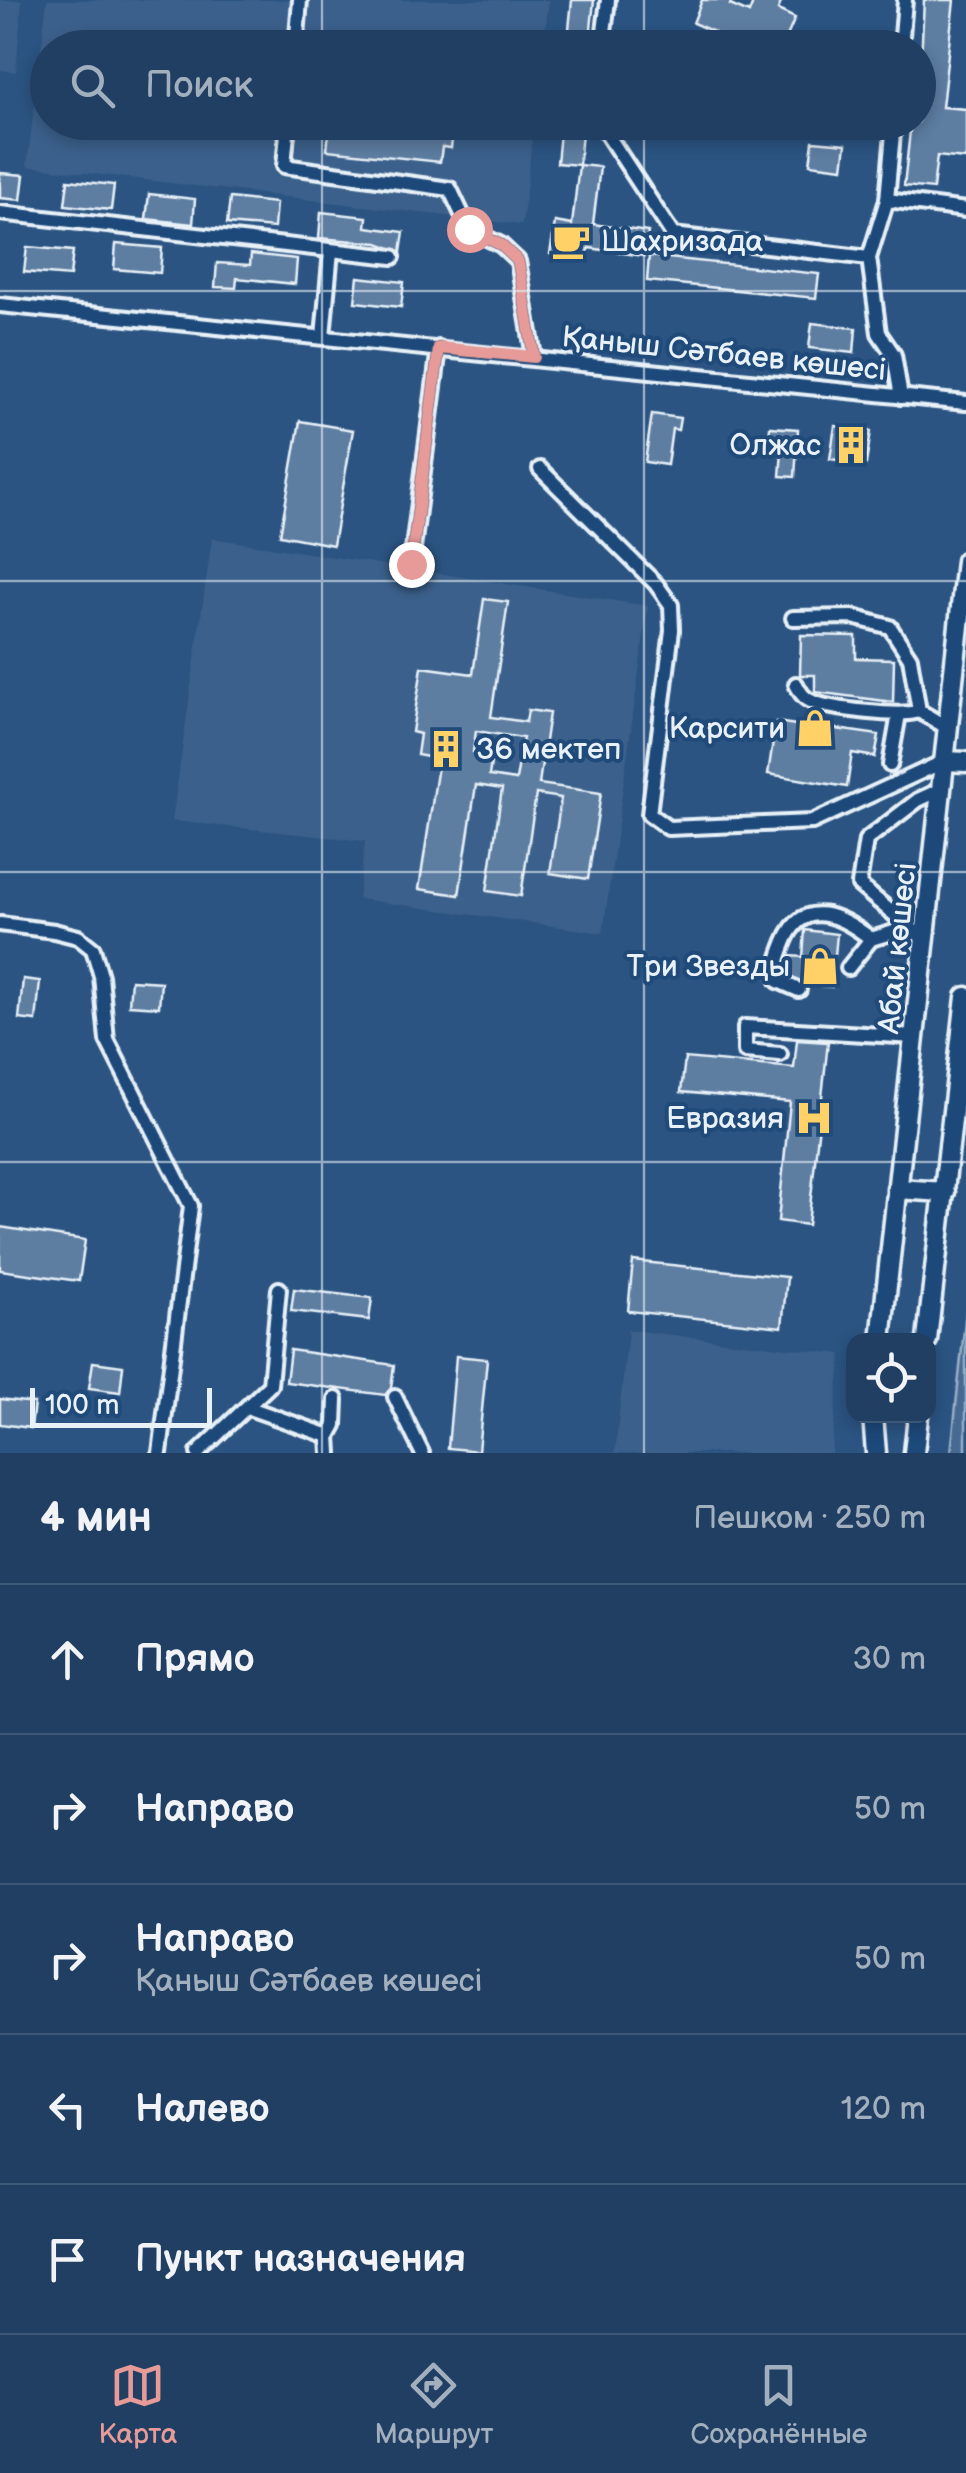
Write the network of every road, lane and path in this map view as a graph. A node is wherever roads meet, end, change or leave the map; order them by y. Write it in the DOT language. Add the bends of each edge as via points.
graph roads {
  1 [pos="300,0"];
  2 [pos="608,0"];
  3 [pos="906,0"];
  4 [pos="298,30"];
  5 [pos="604,30"];
  6 [pos="903,30"];
  7 [pos="286,140"];
  8 [pos="611,140"];
  9 [pos="892,140"];
  10 [pos="887,200"];
  11 [pos="966,210"];
  12 [pos="0,214"];
  13 [pos="331,251"];
  14 [pos="393,257"];
  15 [pos="869,258"];
  16 [pos="0,304"];
  17 [pos="323,336"];
  18 [pos="439,348"];
  19 [pos="534,357"];
  20 [pos="901,397"];
  21 [pos="966,404"];
  22 [pos="540,470"];
  23 [pos="966,561"];
  24 [pos="411,564"];
  25 [pos="793,618"];
  26 [pos="796,684"];
  27 [pos="919,711"];
  28 [pos="899,714"];
  29 [pos="948,728"];
  30 [pos="945,761"];
  31 [pos="966,762"];
  32 [pos="890,765"];
  33 [pos="942,789"];
  34 [pos="0,924"];
  35 [pos="907,928"];
  36 [pos="871,939"];
  37 [pos="926,942"];
  38 [pos="848,968"];
  39 [pos="800,990"];
  40 [pos="966,997"];
  41 [pos="915,1037"];
  42 [pos="780,1054"];
  43 [pos="898,1189"];
  44 [pos="945,1192"];
  45 [pos="280,1290"];
  46 [pos="882,1333"];
  47 [pos="928,1333"];
  48 [pos="395,1397"];
  49 [pos="336,1399"];
  50 [pos="249,1408"];
  51 [pos="874,1423"];
  52 [pos="917,1423"];
  53 [pos="328,1436"];
  54 [pos="160,1453"];
  55 [pos="198,1453"];
  56 [pos="330,1453"];
  57 [pos="422,1453"];
  58 [pos="876,1453"];
  59 [pos="914,1453"];
  1 -- 4 [label="street"];
  2 -- 5 [label="street"];
  3 -- 6 [label="street"];
  7 -- 19 [label="street" via="284,166 450,190 469,229 518,261"];
  8 -- 15 [label="street" via="673,235"];
  9 -- 10 [label="street"];
  10 -- 11 [label="street"];
  10 -- 15 [label="street"];
  12 -- 13 [label="street"];
  13 -- 14 [label="street"];
  13 -- 17 [label="street"];
  15 -- 20 [label="street" via="879,333 894,355"];
  16 -- 17 [label="street, Қаныш Сәтбаев көшесі"];
  17 -- 18 [label="street, Қаныш Сәтбаев көшесі"];
  18 -- 19 [label="street, Қаныш Сәтбаев көшесі"];
  18 -- 24 [label="street"];
  19 -- 20 [label="street, Қаныш Сәтбаев көшесі"];
  20 -- 21 [label="street, Қаныш Сәтбаев көшесі"];
  22 -- 30 [label="street" via="656,584 670,606 649,814 668,828 812,822"];
  23 -- 29 [label="main road, Абай көшесі"];
  25 -- 27 [label="street" via="853,617 890,628 910,658"];
  26 -- 28 [label="street" via="812,702"];
  27 -- 28 [label="street"];
  27 -- 29 [label="street"];
  28 -- 32 [label="street"];
  29 -- 30 [label="main road, Абай көшесі"];
  30 -- 31 [label="main road"];
  30 -- 33 [label="main road, Абай көшесі"];
  33 -- 35 [label="street" via="866,840 859,885"];
  33 -- 37 [label="main road, Абай көшесі"];
  34 -- 54 [label="street" via="54,931 93,948 107,1040 191,1206"];
  35 -- 36 [label="street"];
  35 -- 37 [label="street"];
  36 -- 38 [label="street"];
  36 -- 39 [label="street" via="844,921 798,917 775,966 778,981"];
  37 -- 41 [label="main road, Абай көшесі"];
  40 -- 44 [label="main road"];
  41 -- 42 [label="street" via="746,1027 746,1051"];
  41 -- 43 [label="main road, Абай көшесі"];
  43 -- 44 [label="main road"];
  43 -- 46 [label="main road, Абай көшесі"];
  44 -- 47 [label="main road"];
  45 -- 50 [label="street" via="270,1384"];
  48 -- 57 [label="street"];
  49 -- 53 [label="street" via="336,1426"];
  50 -- 53 [label="street"];
  50 -- 55 [label="street"];
  51 -- 58 [label="main road"];
  52 -- 59 [label="main road"];
  53 -- 56 [label="street"];
}
